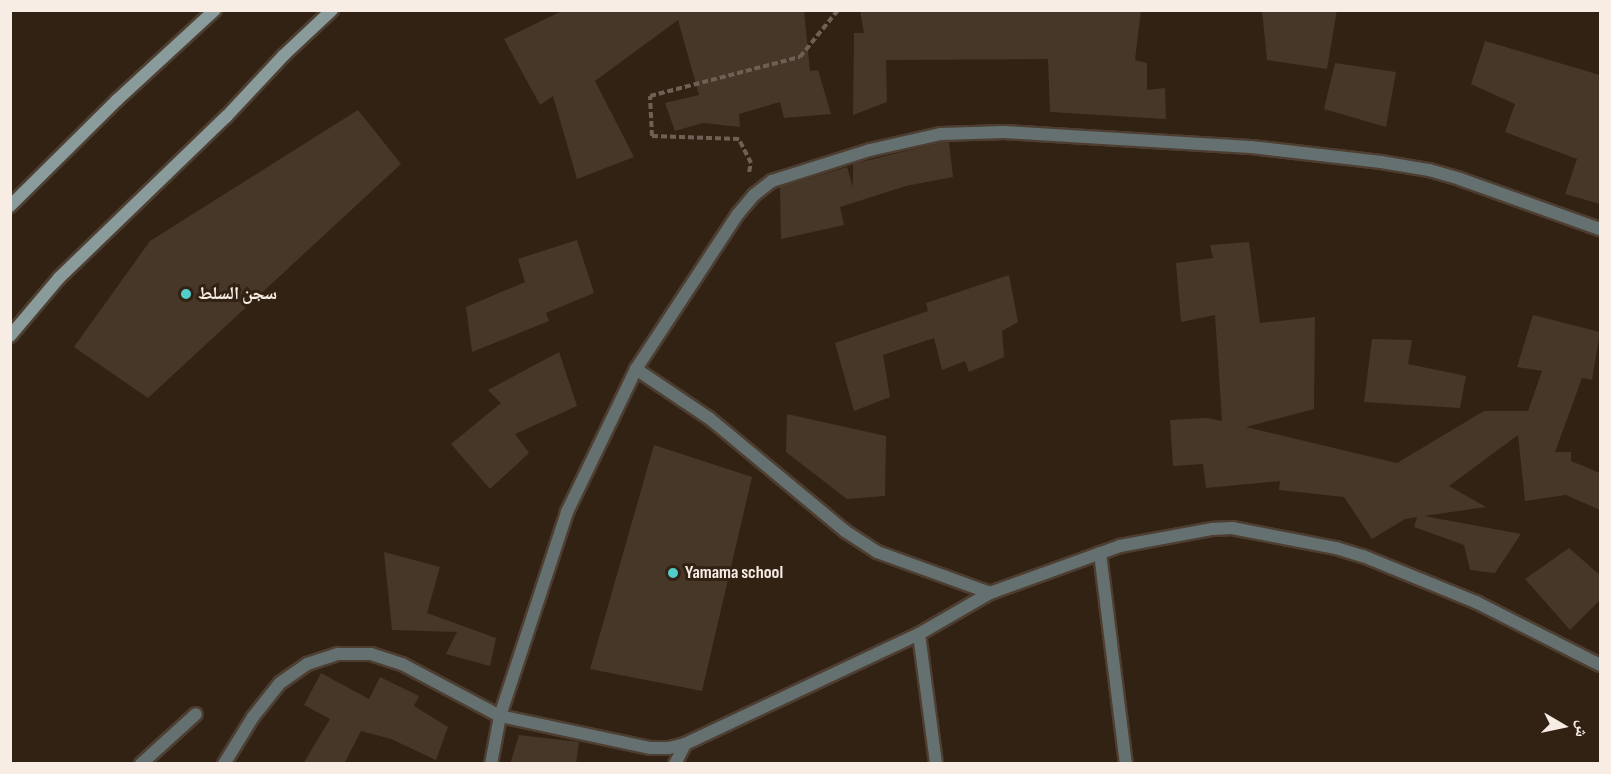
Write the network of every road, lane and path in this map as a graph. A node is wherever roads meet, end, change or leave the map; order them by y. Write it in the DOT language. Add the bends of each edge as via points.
graph roads {
  1 [pos="332,10"];
  2 [pos="838,10"];
  3 [pos="215,11"];
  4 [pos="10,206"];
  5 [pos="738,214"];
  6 [pos="1600,229"];
  7 [pos="10,336"];
  8 [pos="636,369"];
  9 [pos="1100,553"];
  10 [pos="990,593"];
  11 [pos="919,634"];
  12 [pos="1600,665"];
  13 [pos="196,714"];
  14 [pos="500,716"];
  15 [pos="685,744"];
  16 [pos="141,764"];
  17 [pos="224,764"];
  18 [pos="491,764"];
  19 [pos="675,764"];
  20 [pos="936,764"];
  21 [pos="1126,764"];
  1 -- 7 [label="main road" via="59,278"];
  2 -- 5 [label="path" via="800,57 650,96 652,136 739,140 751,162"];
  3 -- 4 [label="main road" via="117,100"];
  5 -- 6 [label="street" via="772,181 870,150 941,134 982,131 1251,147 1381,162 1460,179"];
  5 -- 8 [label="street"];
  8 -- 10 [label="street" via="709,418 869,547"];
  8 -- 14 [label="street" via="567,512"];
  9 -- 10 [label="street"];
  9 -- 12 [label="street" via="1147,540 1232,528 1336,548 1476,602"];
  9 -- 21 [label="street"];
  10 -- 11 [label="street"];
  11 -- 15 [label="street"];
  11 -- 20 [label="street"];
  13 -- 16 [label="street"];
  14 -- 15 [label="street" via="651,748"];
  14 -- 17 [label="street" via="402,664 371,654 338,654 307,664 280,683"];
  14 -- 18 [label="street"];
  15 -- 19 [label="street"];
}
